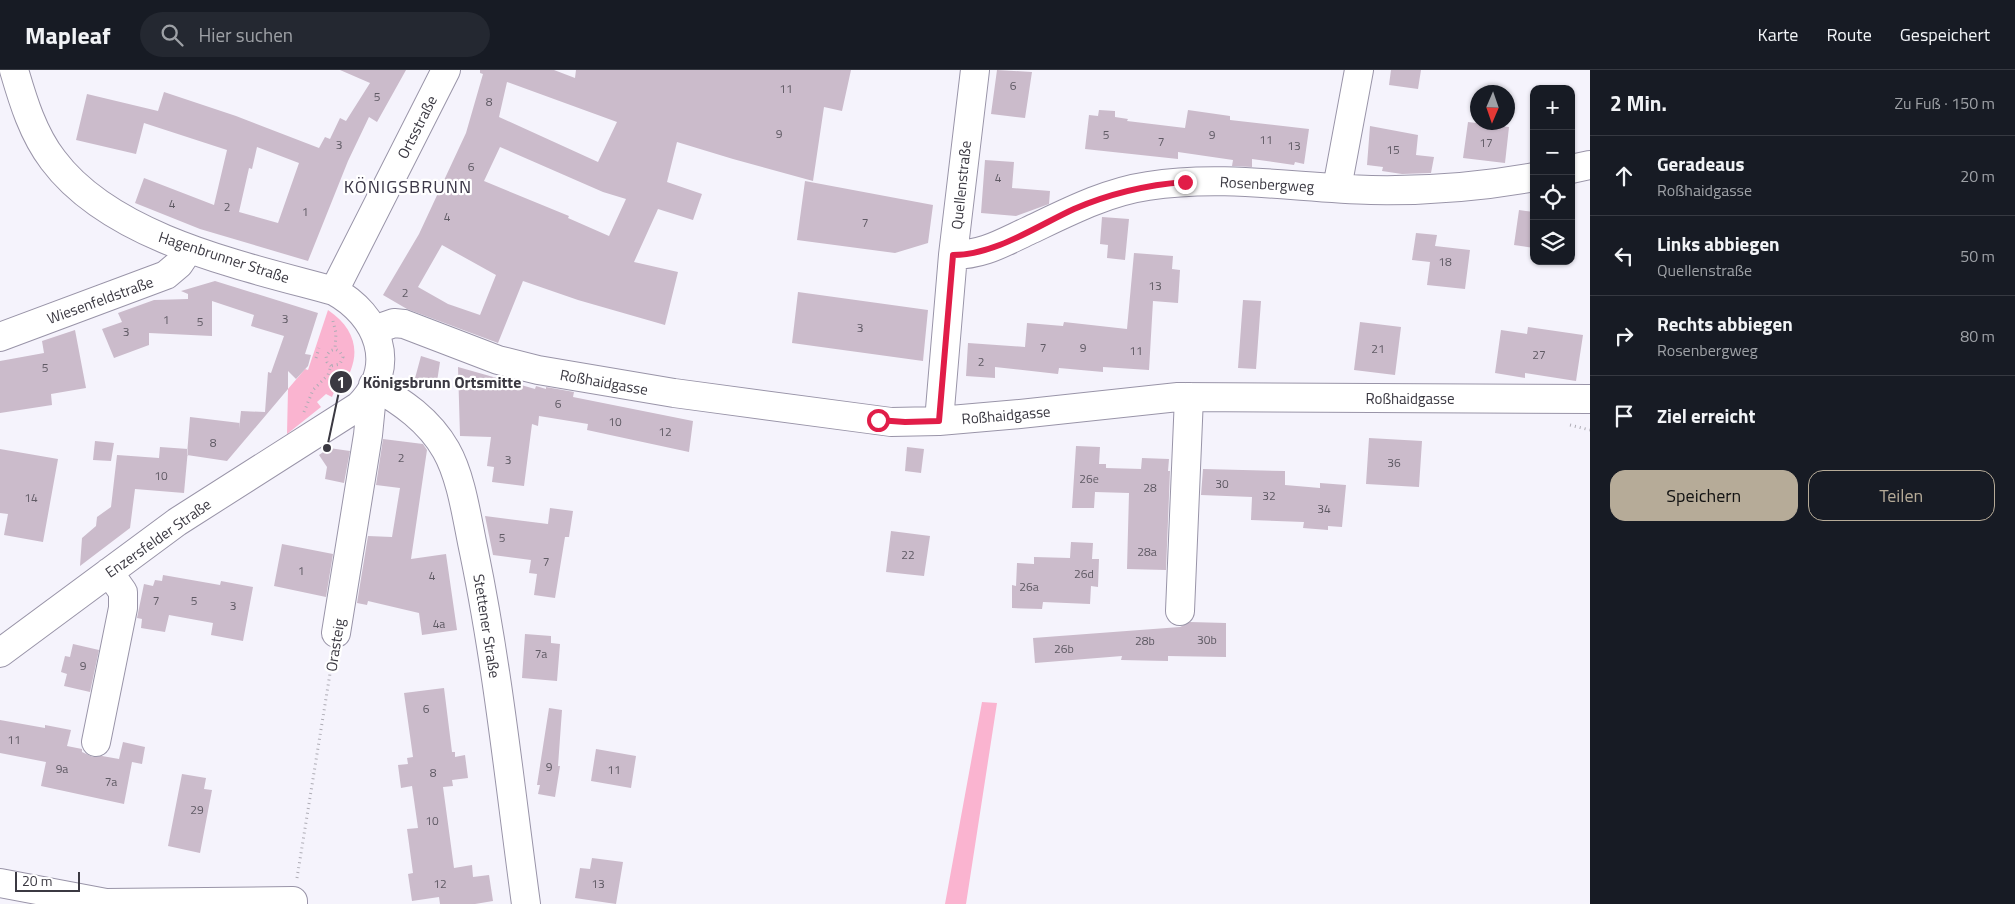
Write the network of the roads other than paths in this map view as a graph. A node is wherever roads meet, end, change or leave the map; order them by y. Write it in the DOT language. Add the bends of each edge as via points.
graph roads {
  1 [pos="14,70"];
  2 [pos="446,70"];
  3 [pos="975,70"];
  4 [pos="1359,70"];
  5 [pos="1590,165"];
  6 [pos="1575,168"];
  7 [pos="1530,178"];
  8 [pos="1337,188"];
  9 [pos="189,249"];
  10 [pos="953,255"];
  11 [pos="332,304"];
  12 [pos="374,330"];
  13 [pos="0,337"];
  14 [pos="373,385"];
  15 [pos="1189,397"];
  16 [pos="1590,398"];
  17 [pos="939,421"];
  18 [pos="312,424"];
  19 [pos="109,572"];
  20 [pos="1180,611"];
  21 [pos="336,633"];
  22 [pos="0,653"];
  23 [pos="96,742"];
  24 [pos="0,883"];
  25 [pos="293,902"];
  26 [pos="526,904"];
  1 -- 9 [label="street, Hagenbrunner Straße" via="42,143 66,176 82,192 118,215"];
  2 -- 11 [label="street, Ortsstraße"];
  3 -- 10 [label="street, Quellenstraße"];
  4 -- 8 [label="street"];
  5 -- 6 [label="street"];
  7 -- 8 [label="street, Rosenbergweg" via="1452,188"];
  8 -- 10 [label="street, Rosenbergweg" via="1206,181 1131,188 1076,209 981,253"];
  9 -- 11 [label="street, Hagenbrunner Straße"];
  9 -- 13 [label="street, Wiesenfeldstraße" via="179,264 161,277"];
  10 -- 17 [label="street, Quellenstraße"];
  11 -- 12 [label="street, Hagenbrunner Straße" via="352,303"];
  12 -- 14 [label="street, Hagenbrunner Straße" via="380,363"];
  12 -- 17 [label="street, Roßhaidgasse" via="394,323 404,324 498,360 627,386 884,421"];
  14 -- 18 [label="street, Hagenbrunner Straße" via="359,406"];
  14 -- 21 [label="street, Orasteig"];
  14 -- 26 [label="street, Stettener Straße" via="398,400 433,430 456,476 489,634"];
  15 -- 16 [label="street, Roßhaidgasse"];
  15 -- 17 [label="street, Roßhaidgasse"];
  15 -- 20 [label="street"];
  18 -- 19 [label="street, Enzersfelder Straße"];
  19 -- 22 [label="street, Enzersfelder Straße"];
  19 -- 23 [label="street" via="123,592 123,608"];
  24 -- 25 [label="street" via="106,903"];
}
